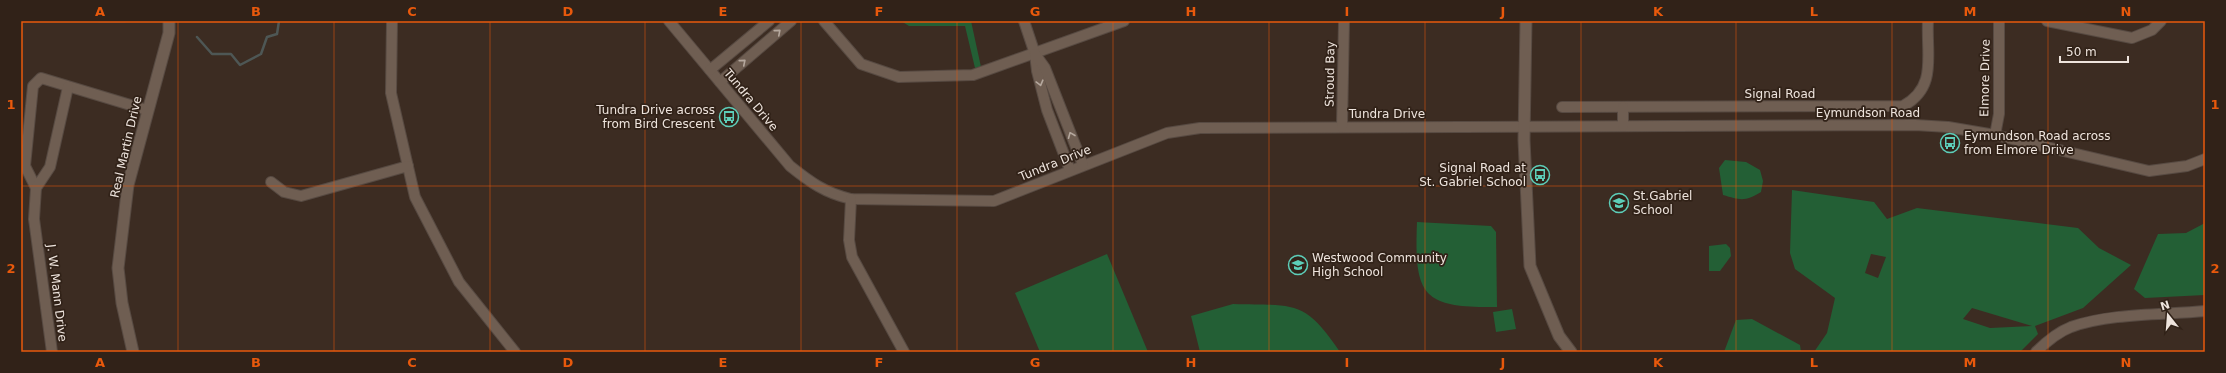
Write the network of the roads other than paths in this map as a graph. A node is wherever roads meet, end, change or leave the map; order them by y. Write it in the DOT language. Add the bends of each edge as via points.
graph roads {
  1 [pos="169,21"];
  2 [pos="392,21"];
  3 [pos="669,21"];
  4 [pos="769,21"];
  5 [pos="790,21"];
  6 [pos="824,21"];
  7 [pos="1024,21"];
  8 [pos="1124,21"];
  9 [pos="1344,21"];
  10 [pos="1526,21"];
  11 [pos="1928,21"];
  12 [pos="1999,21"];
  13 [pos="2047,21"];
  14 [pos="2161,21"];
  15 [pos="756,31"];
  16 [pos="766,42"];
  17 [pos="1035,54"];
  18 [pos="710,70"];
  19 [pos="720,82"];
  20 [pos="68,87"];
  21 [pos="1060,105"];
  22 [pos="1562,107"];
  23 [pos="1623,107"];
  24 [pos="147,110"];
  25 [pos="1047,110"];
  26 [pos="1623,126"];
  27 [pos="1342,127"];
  28 [pos="1524,127"];
  29 [pos="1995,135"];
  30 [pos="2205,159"];
  31 [pos="1083,165"];
  32 [pos="408,166"];
  33 [pos="1070,170"];
  34 [pos="271,182"];
  35 [pos="36,188"];
  36 [pos="851,199"];
  37 [pos="2205,312"];
  38 [pos="52,352"];
  39 [pos="133,352"];
  40 [pos="515,352"];
  41 [pos="903,352"];
  42 [pos="1571,352"];
  43 [pos="2036,352"];
  1 -- 24 [label="street, Real Martin Drive" via="169,33"];
  2 -- 32 [label="street" via="391,93"];
  3 -- 18 [label="street, Tundra Drive"];
  4 -- 15 [label="street"];
  16 -- 5 [label="street, one-way"];
  6 -- 17 [label="street" via="860,64 899,77 974,75"];
  7 -- 17 [label="street"];
  8 -- 17 [label="street"];
  9 -- 27 [label="street, Stroud Bay"];
  10 -- 28 [label="street"];
  11 -- 23 [label="street, Signal Road" via="1926,83 1918,97 1903,106"];
  12 -- 29 [label="street, Elmore Drive" via="1999,114"];
  13 -- 14 [label="street" via="2132,38 2152,30"];
  15 -- 16 [label="street"];
  15 -- 18 [label="street"];
  19 -- 16 [label="street, one-way"];
  17 -- 21 [label="street" via="1045,68"];
  17 -- 25 [label="street, one-way"];
  18 -- 19 [label="street, Tundra Drive"];
  19 -- 36 [label="street, Tundra Drive" via="790,166 832,195"];
  20 -- 24 [label="street"];
  20 -- 35 [label="street, J. W. Mann Drive" via="50,167"];
  20 -- 35 [label="street" via="41,78 33,86 25,166"];
  21 -- 25 [label="street"];
  31 -- 21 [label="street, one-way"];
  22 -- 23 [label="street, Signal Road"];
  23 -- 26 [label="street"];
  24 -- 39 [label="street, Real Martin Drive" via="128,185 118,268 122,303"];
  25 -- 33 [label="street"];
  26 -- 28 [label="street, Eymundson Road"];
  26 -- 29 [label="street, Eymundson Road" via="1915,125 1948,127"];
  27 -- 28 [label="street, Tundra Drive"];
  27 -- 31 [label="street, Tundra Drive" via="1189,128 1168,133"];
  28 -- 42 [label="street" via="1530,266 1559,336"];
  29 -- 30 [label="street, Eymundson Road" via="2150,171 2187,166"];
  31 -- 33 [label="street, Tundra Drive"];
  32 -- 34 [label="street" via="301,196 284,192"];
  32 -- 40 [label="street" via="415,197 459,282"];
  33 -- 36 [label="street, Tundra Drive" via="994,201"];
  35 -- 38 [label="street, J. W. Mann Drive" via="34,219"];
  36 -- 41 [label="street" via="849,240 852,257"];
  37 -- 43 [label="street" via="2084,323 2059,334"];
}
